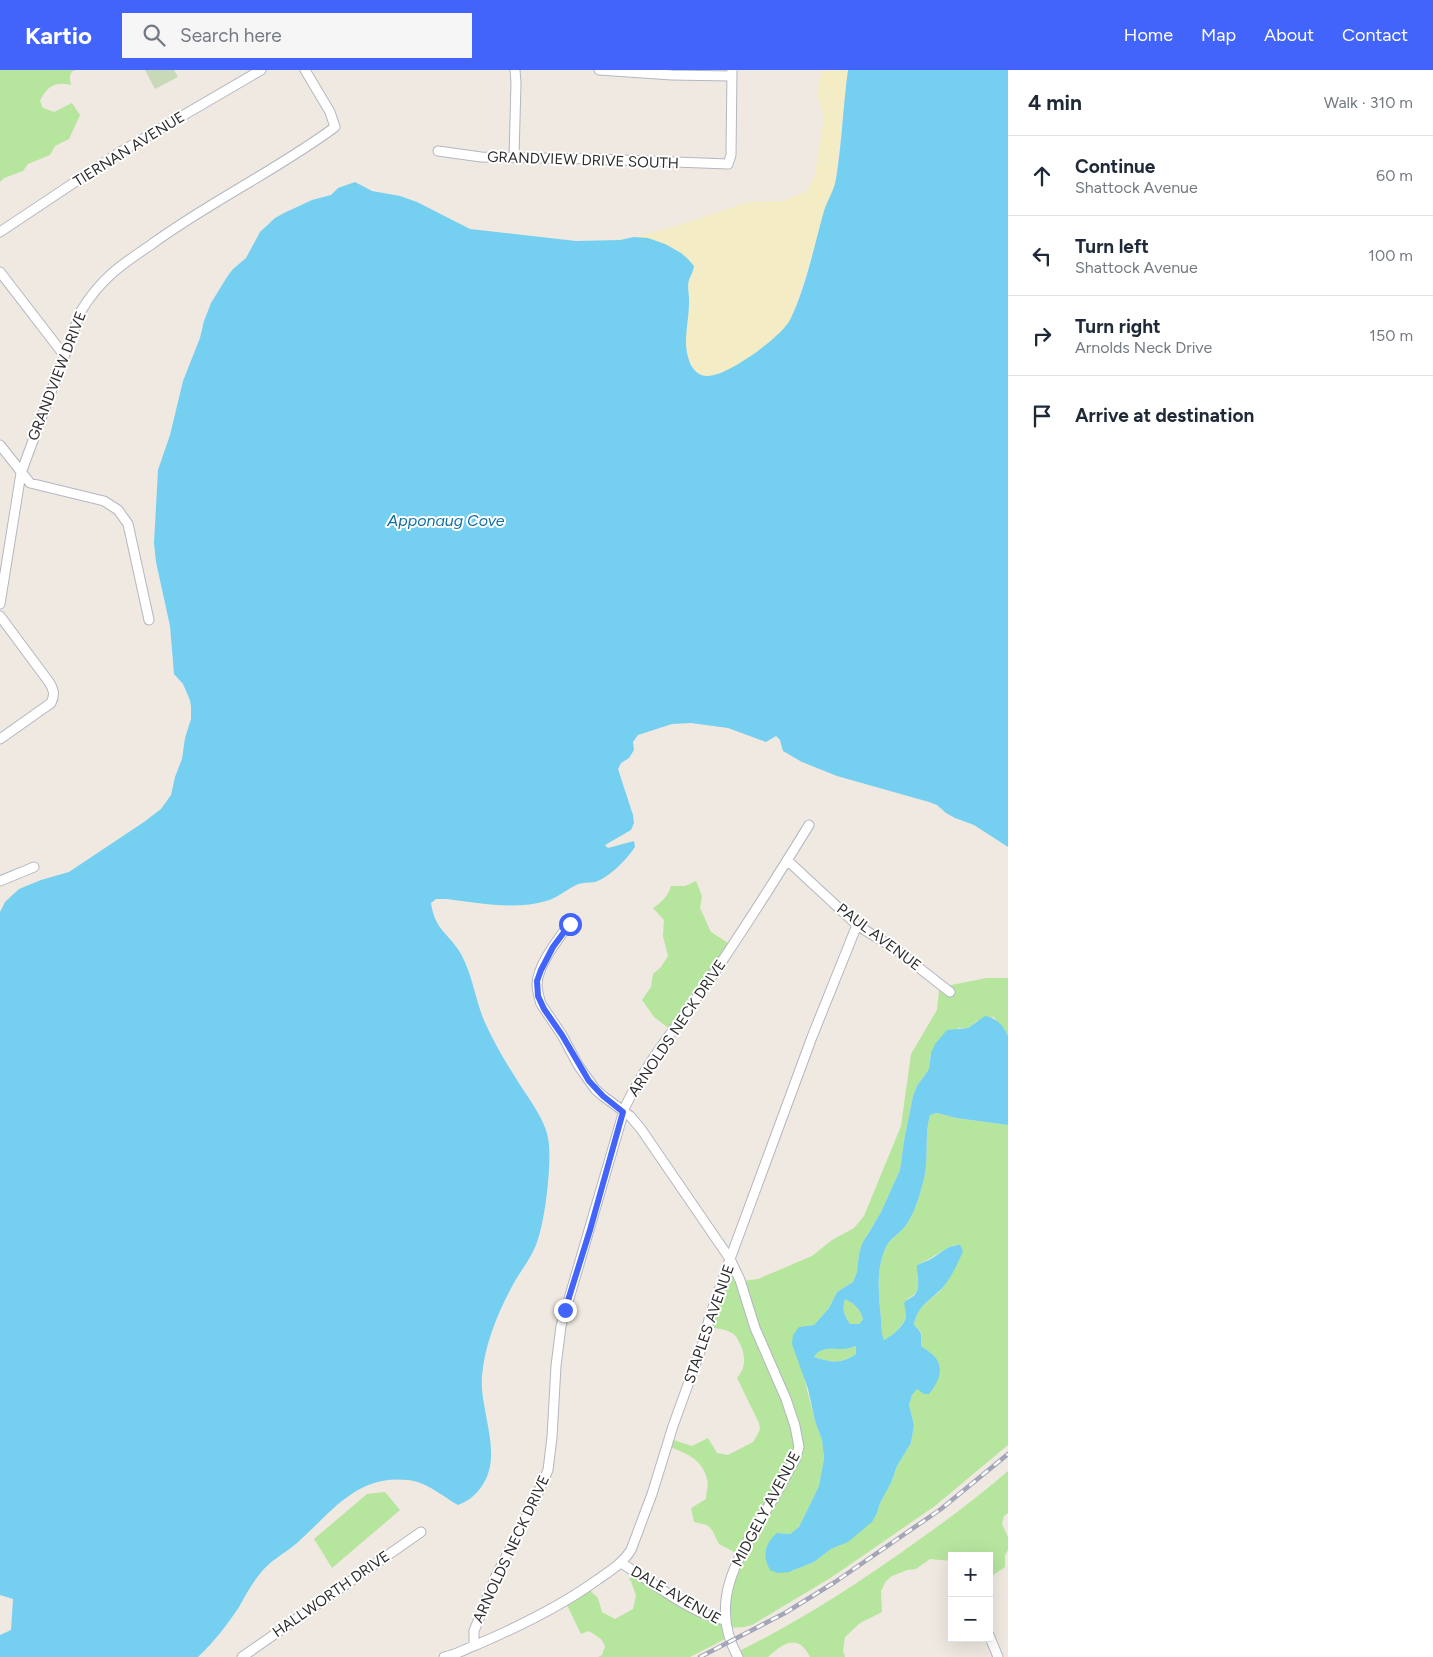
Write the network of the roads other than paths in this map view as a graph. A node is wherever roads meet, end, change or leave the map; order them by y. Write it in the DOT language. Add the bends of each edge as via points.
graph roads {
  1 [pos="261,70"];
  2 [pos="305,70"];
  3 [pos="515,70"];
  4 [pos="599,70"];
  5 [pos="731,73"];
  6 [pos="438,151"];
  7 [pos="514,157"];
  8 [pos="0,232"];
  9 [pos="0,272"];
  10 [pos="64,355"];
  11 [pos="0,445"];
  12 [pos="21,473"];
  13 [pos="0,604"];
  14 [pos="0,616"];
  15 [pos="149,620"];
  16 [pos="0,739"];
  17 [pos="809,825"];
  18 [pos="787,860"];
  19 [pos="34,867"];
  20 [pos="0,881"];
  21 [pos="570,924"];
  22 [pos="857,925"];
  23 [pos="950,992"];
  24 [pos="623,1112"];
  25 [pos="730,1259"];
  26 [pos="421,1532"];
  27 [pos="621,1563"];
  28 [pos="725,1620"];
  29 [pos="992,1642"];
  30 [pos="474,1646"];
  31 [pos="242,1657"];
  32 [pos="444,1657"];
  33 [pos="738,1657"];
  34 [pos="998,1657"];
  1 -- 8 [label="street, TIERNAN AVENUE" via="117,154"];
  2 -- 10 [label="street, GRANDVIEW DRIVE" via="330,112 335,127 285,162 193,215 102,281 81,311"];
  3 -- 7 [label="street"];
  4 -- 5 [label="street" via="672,75"];
  5 -- 7 [label="street, GRANDVIEW DRIVE SOUTH" via="731,155 728,164"];
  6 -- 7 [label="street, GRANDVIEW DRIVE SOUTH" via="481,157"];
  9 -- 10 [label="street"];
  10 -- 12 [label="street, GRANDVIEW DRIVE"];
  11 -- 12 [label="street"];
  12 -- 13 [label="street, GRANDVIEW DRIVE"];
  12 -- 15 [label="street" via="30,483 104,501 118,510 128,524"];
  14 -- 16 [label="street" via="49,682 54,696 51,703"];
  17 -- 18 [label="street, ARNOLDS NECK DRIVE"];
  18 -- 22 [label="street, PAUL AVENUE"];
  18 -- 24 [label="street, ARNOLDS NECK DRIVE" via="656,1055"];
  19 -- 20 [label="street"];
  21 -- 24 [label="street, MIDGELY AVENUE" via="541,970 537,981 538,996 589,1081"];
  22 -- 23 [label="street, PAUL AVENUE" via="895,949"];
  22 -- 25 [label="street, STAPLES AVENUE"];
  24 -- 25 [label="street, MIDGELY AVENUE" via="645,1133"];
  24 -- 30 [label="street, ARNOLDS NECK DRIVE" via="561,1326 548,1470 495,1578 474,1631"];
  25 -- 27 [label="street, STAPLES AVENUE" via="652,1494 631,1550"];
  25 -- 28 [label="street, MIDGELY AVENUE" via="786,1399 799,1447 795,1460 736,1564 725,1601"];
  26 -- 31 [label="street, HALLWORTH DRIVE"];
  27 -- 28 [label="street, DALE AVENUE" via="688,1605 713,1618"];
  27 -- 30 [label="street, STAPLES AVENUE" via="562,1604"];
  28 -- 33 [label="street, DALE AVENUE" via="727,1634"];
  29 -- 34 [label="street"];
  30 -- 32 [label="street"];
}
